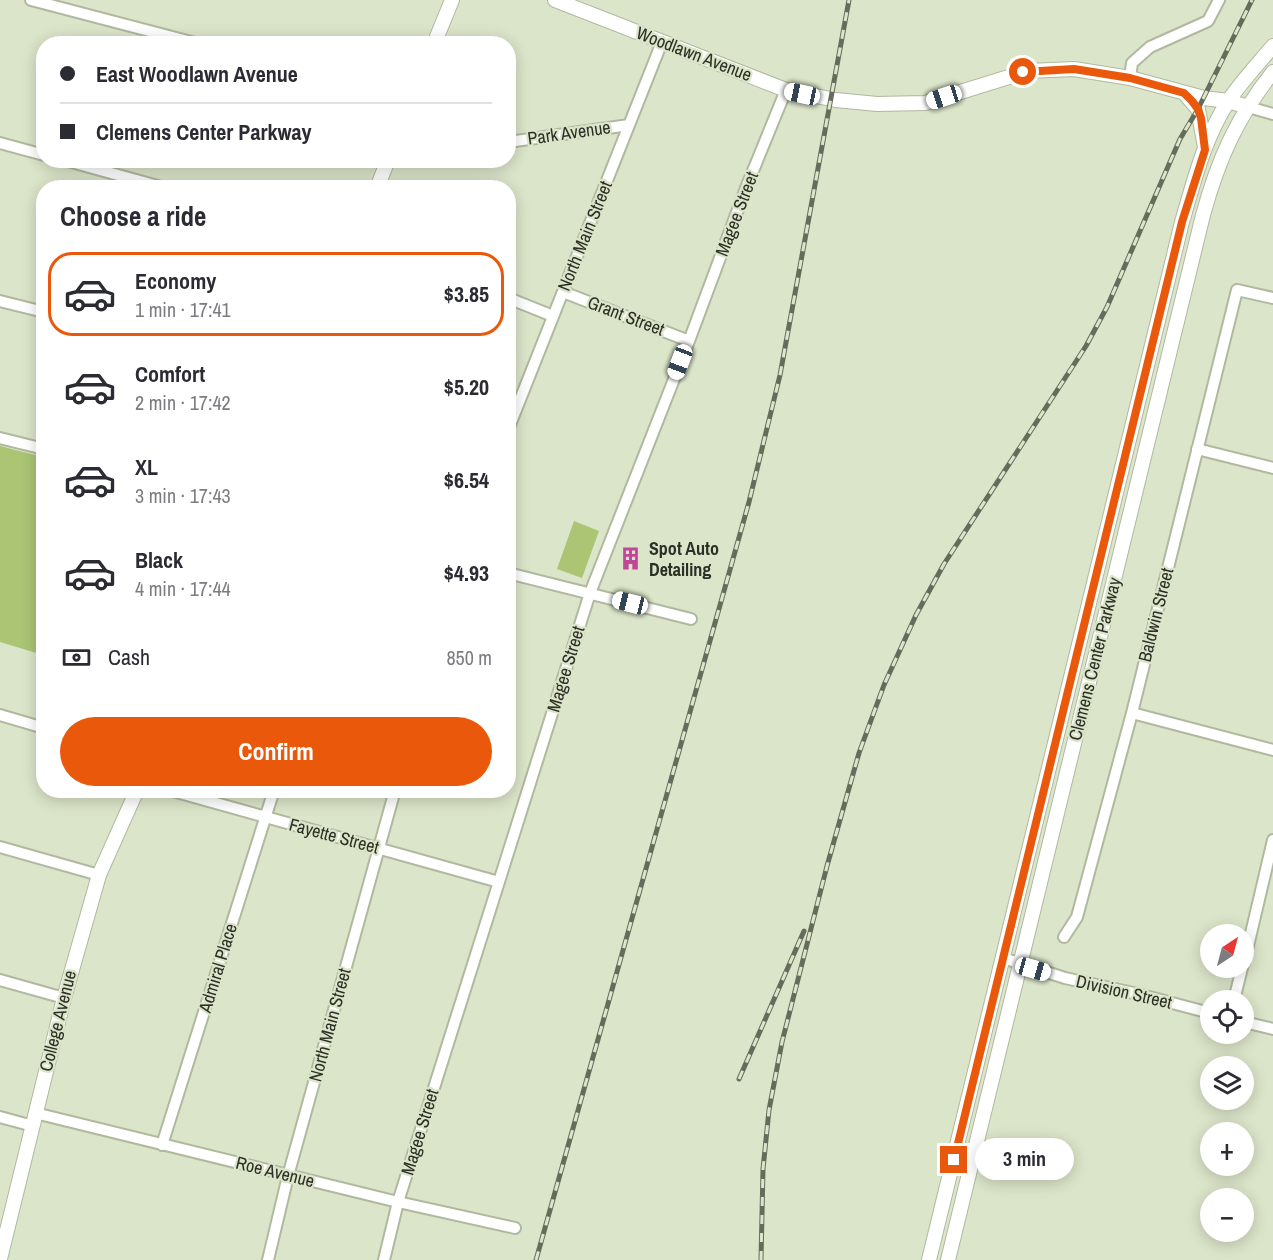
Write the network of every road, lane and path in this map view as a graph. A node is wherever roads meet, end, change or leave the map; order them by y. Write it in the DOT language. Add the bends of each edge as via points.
graph roads {
  1 [pos="31,0"];
  2 [pos="452,0"];
  3 [pos="555,0"];
  4 [pos="1219,0"];
  5 [pos="168,36"];
  6 [pos="437,36"];
  7 [pos="662,42"];
  8 [pos="1273,46"];
  9 [pos="1273,72"];
  10 [pos="1130,78"];
  11 [pos="786,90"];
  12 [pos="1184,93"];
  13 [pos="1228,101"];
  14 [pos="1248,107"];
  15 [pos="1273,114"];
  16 [pos="629,125"];
  17 [pos="516,141"];
  18 [pos="0,143"];
  19 [pos="1205,150"];
  20 [pos="36,153"];
  21 [pos="93,168"];
  22 [pos="136,180"];
  23 [pos="563,292"];
  24 [pos="1273,298"];
  25 [pos="0,301"];
  26 [pos="516,301"];
  27 [pos="36,310"];
  28 [pos="553,316"];
  29 [pos="688,341"];
  30 [pos="516,409"];
  31 [pos="0,438"];
  32 [pos="36,447"];
  33 [pos="1197,449"];
  34 [pos="1273,468"];
  35 [pos="516,575"];
  36 [pos="590,593"];
  37 [pos="691,619"];
  38 [pos="1132,713"];
  39 [pos="0,715"];
  40 [pos="36,726"];
  41 [pos="1273,750"];
  42 [pos="133,798"];
  43 [pos="198,798"];
  44 [pos="271,798"];
  45 [pos="393,798"];
  46 [pos="265,817"];
  47 [pos="1273,840"];
  48 [pos="0,847"];
  49 [pos="379,848"];
  50 [pos="99,875"];
  51 [pos="499,882"];
  52 [pos="1253,924"];
  53 [pos="1064,937"];
  54 [pos="1003,958"];
  55 [pos="1019,964"];
  56 [pos="0,980"];
  57 [pos="63,998"];
  58 [pos="1200,1010"];
  59 [pos="1254,1024"];
  60 [pos="1273,1029"];
  61 [pos="0,1117"];
  62 [pos="34,1119"];
  63 [pos="162,1145"];
  64 [pos="288,1176"];
  65 [pos="398,1202"];
  66 [pos="515,1228"];
  67 [pos="2,1244"];
  68 [pos="0,1259"];
  69 [pos="268,1260"];
  70 [pos="384,1260"];
  71 [pos="929,1260"];
  72 [pos="948,1260"];
  1 -- 5 [label="street"];
  2 -- 6 [label="main road"];
  3 -- 7 [label="main road, Woodlawn Avenue"];
  4 -- 10 [label="street" via="1208,21 1150,47 1132,63"];
  7 -- 11 [label="main road, Woodlawn Avenue"];
  7 -- 16 [label="street, North Main Street"];
  8 -- 13 [label="main road, Clemens Center Parkway"];
  9 -- 14 [label="main road, Clemens Center Parkway"];
  10 -- 11 [label="main road, Woodlawn Avenue" via="1074,69 1028,71 925,103 877,104"];
  10 -- 12 [label="main road, Woodlawn Avenue"];
  11 -- 29 [label="street, Magee Street"];
  12 -- 13 [label="main road, Woodlawn Avenue"];
  12 -- 19 [label="main road" via="1198,109"];
  13 -- 14 [label="main road, Woodlawn Avenue"];
  13 -- 19 [label="main road, Clemens Center Parkway"];
  14 -- 15 [label="street"];
  14 -- 55 [label="main road, Clemens Center Parkway" via="1225,146 1203,215"];
  16 -- 17 [label="street, Park Avenue"];
  16 -- 23 [label="street, North Main Street"];
  18 -- 20 [label="street"];
  19 -- 54 [label="main road, Clemens Center Parkway" via="1182,222"];
  21 -- 22 [label="street"];
  23 -- 28 [label="street, North Main Street"];
  23 -- 29 [label="street, Grant Street"];
  24 -- 33 [label="street, Baldwin Street" via="1237,290"];
  25 -- 27 [label="street"];
  26 -- 28 [label="street"];
  28 -- 30 [label="street, North Main Street"];
  29 -- 36 [label="street, Magee Street"];
  31 -- 32 [label="street"];
  33 -- 34 [label="street"];
  33 -- 38 [label="street, Baldwin Street"];
  35 -- 36 [label="street"];
  36 -- 37 [label="street"];
  36 -- 51 [label="street, Magee Street"];
  38 -- 41 [label="street"];
  38 -- 53 [label="street, Baldwin Street" via="1077,917"];
  39 -- 40 [label="street"];
  42 -- 50 [label="main road, College Avenue"];
  43 -- 46 [label="street, Fayette Street"];
  44 -- 46 [label="street, Admiral Place"];
  45 -- 49 [label="street, North Main Street"];
  46 -- 49 [label="street, Fayette Street"];
  46 -- 63 [label="street, Admiral Place"];
  47 -- 52 [label="street"];
  48 -- 50 [label="street"];
  49 -- 51 [label="street, Fayette Street"];
  49 -- 64 [label="street, North Main Street"];
  50 -- 57 [label="main road, College Avenue"];
  51 -- 65 [label="street, Magee Street"];
  54 -- 55 [label="street, Division Street"];
  54 -- 71 [label="main road, Clemens Center Parkway"];
  55 -- 58 [label="street, Division Street"];
  55 -- 72 [label="main road, Clemens Center Parkway"];
  56 -- 57 [label="street"];
  57 -- 62 [label="main road, College Avenue"];
  59 -- 60 [label="street"];
  61 -- 62 [label="street, Roe Avenue"];
  62 -- 63 [label="street, Roe Avenue"];
  62 -- 67 [label="main road, College Avenue"];
  63 -- 64 [label="street, Roe Avenue"];
  64 -- 65 [label="street, Roe Avenue"];
  64 -- 69 [label="street, North Main Street"];
  65 -- 66 [label="street, Roe Avenue"];
  65 -- 70 [label="street, Magee Street"];
  67 -- 68 [label="main road, College Avenue"];
}
